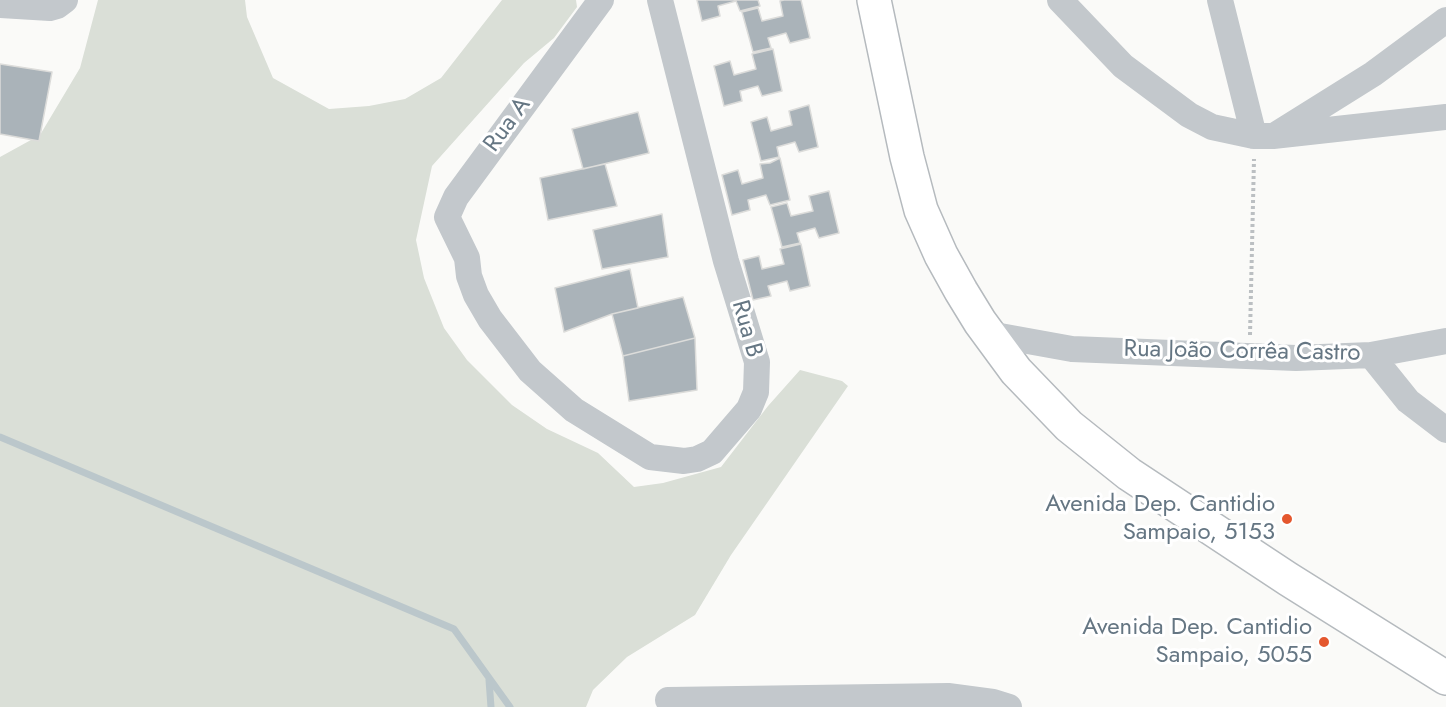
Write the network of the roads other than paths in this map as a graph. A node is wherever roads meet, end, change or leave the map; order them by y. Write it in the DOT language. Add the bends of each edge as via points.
graph roads {
  1 [pos="65,0"];
  2 [pos="601,0"];
  3 [pos="660,0"];
  4 [pos="874,0"];
  5 [pos="1060,0"];
  6 [pos="1220,0"];
  7 [pos="0,5"];
  8 [pos="1446,20"];
  9 [pos="1446,117"];
  10 [pos="1264,136"];
  11 [pos="467,258"];
  12 [pos="989,334"];
  13 [pos="1446,340"];
  14 [pos="1072,349"];
  15 [pos="1371,355"];
  16 [pos="1016,371"];
  17 [pos="1446,430"];
  18 [pos="1446,678"];
  19 [pos="668,700"];
  20 [pos="1009,707"];
  1 -- 7 [label="street" via="50,9"];
  2 -- 11 [label="street, Rua A" via="456,197 447,217"];
  3 -- 11 [label="street, Rua B" via="726,261 757,362 756,392 750,409 712,452 684,461 650,457 574,410 530,371 476,295"];
  4 -- 12 [label="main road" via="921,210 941,255"];
  5 -- 10 [label="street" via="1123,66 1189,115 1212,127"];
  6 -- 10 [label="street"];
  8 -- 10 [label="street" via="1373,74"];
  9 -- 10 [label="street"];
  12 -- 14 [label="street, Rua João Corrêa Castro"];
  12 -- 16 [label="main road"];
  13 -- 15 [label="street, Rua João Corrêa Castro"];
  14 -- 15 [label="street, Rua João Corrêa Castro" via="1296,358"];
  14 -- 16 [label="street, Rua João Corrêa Castro" via="1052,353"];
  15 -- 17 [label="street" via="1407,401"];
  16 -- 18 [label="main road" via="1069,426 1129,474"];
  19 -- 20 [label="street" via="948,696"];
}
